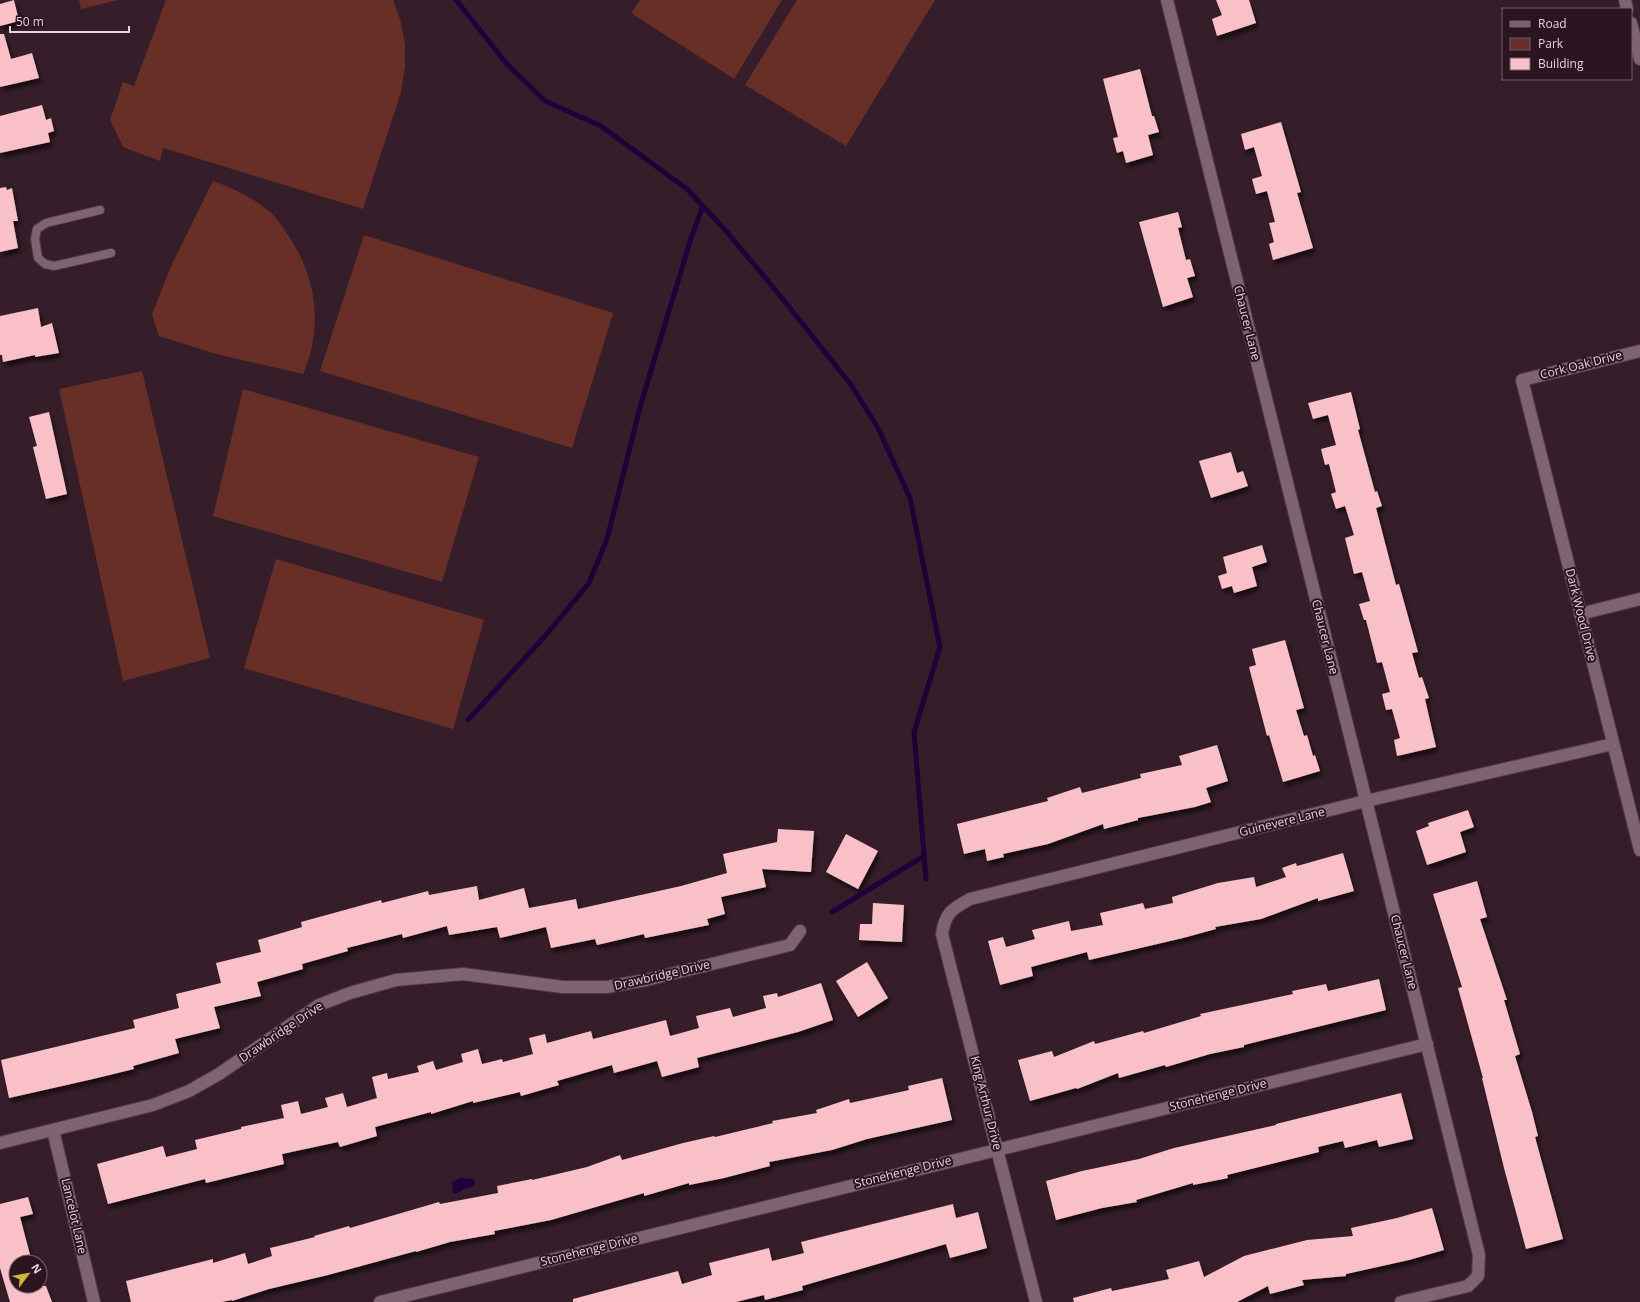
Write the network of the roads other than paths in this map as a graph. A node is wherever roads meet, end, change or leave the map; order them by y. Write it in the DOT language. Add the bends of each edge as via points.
graph roads {
  1 [pos="1167,0"];
  2 [pos="1632,27"];
  3 [pos="1640,59"];
  4 [pos="100,210"];
  5 [pos="111,253"];
  6 [pos="1640,351"];
  7 [pos="1522,380"];
  8 [pos="1640,599"];
  9 [pos="1580,614"];
  10 [pos="1613,744"];
  11 [pos="1366,801"];
  12 [pos="1640,850"];
  13 [pos="954,908"];
  14 [pos="800,931"];
  15 [pos="1426,1044"];
  16 [pos="53,1130"];
  17 [pos="0,1143"];
  18 [pos="998,1149"];
  19 [pos="94,1302"];
  20 [pos="380,1302"];
  21 [pos="1036,1302"];
  22 [pos="1401,1302"];
  1 -- 11 [label="street, Chaucer Lane"];
  2 -- 3 [label="street"];
  4 -- 5 [label="lane" via="46,223 37,229 35,239 38,258 45,264 54,266"];
  6 -- 7 [label="street, Cork Oak Drive"];
  7 -- 9 [label="street, Dark Wood Drive"];
  8 -- 9 [label="street"];
  9 -- 10 [label="street, Dark Wood Drive"];
  10 -- 11 [label="street, Guinevere Lane"];
  10 -- 12 [label="street, Dark Wood Drive"];
  11 -- 13 [label="street, Guinevere Lane" via="970,899"];
  11 -- 15 [label="street, Chaucer Lane"];
  13 -- 18 [label="street, King Arthur Drive" via="944,920 942,934"];
  14 -- 16 [label="street, Drawbridge Drive" via="790,945 607,988 563,987 464,974 396,980 319,1004 219,1074 190,1091 154,1105"];
  15 -- 18 [label="street, Stonehenge Drive"];
  15 -- 22 [label="street, Chaucer Lane" via="1479,1255 1478,1276 1468,1286"];
  16 -- 17 [label="street, Drawbridge Drive"];
  16 -- 19 [label="street, Lancelot Lane"];
  18 -- 20 [label="street, Stonehenge Drive"];
  18 -- 21 [label="street, King Arthur Drive"];
}
